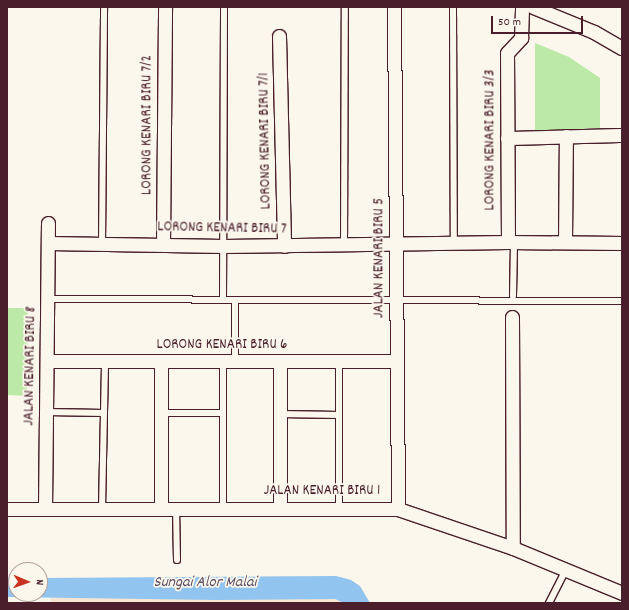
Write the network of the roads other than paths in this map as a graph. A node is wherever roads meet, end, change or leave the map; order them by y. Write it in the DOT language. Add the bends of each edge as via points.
graph roads {
  1 [pos="104,7"];
  2 [pos="165,7"];
  3 [pos="224,7"];
  4 [pos="345,7"];
  5 [pos="394,7"];
  6 [pos="453,7"];
  7 [pos="522,7"];
  8 [pos="533,7"];
  9 [pos="279,36"];
  10 [pos="622,48"];
  11 [pos="622,135"];
  12 [pos="566,136"];
  13 [pos="507,138"];
  14 [pos="48,223"];
  15 [pos="511,242"];
  16 [pos="565,242"];
  17 [pos="48,243"];
  18 [pos="454,243"];
  19 [pos="622,243"];
  20 [pos="102,244"];
  21 [pos="163,244"];
  22 [pos="396,244"];
  23 [pos="344,245"];
  24 [pos="224,246"];
  25 [pos="284,246"];
  26 [pos="513,296"];
  27 [pos="47,299"];
  28 [pos="223,300"];
  29 [pos="235,300"];
  30 [pos="396,302"];
  31 [pos="622,302"];
  32 [pos="512,317"];
  33 [pos="47,361"];
  34 [pos="397,361"];
  35 [pos="105,362"];
  36 [pos="161,362"];
  37 [pos="229,362"];
  38 [pos="339,362"];
  39 [pos="280,363"];
  40 [pos="46,412"];
  41 [pos="104,413"];
  42 [pos="162,413"];
  43 [pos="223,413"];
  44 [pos="280,414"];
  45 [pos="339,415"];
  46 [pos="176,507"];
  47 [pos="280,507"];
  48 [pos="102,508"];
  49 [pos="161,508"];
  50 [pos="223,508"];
  51 [pos="339,508"];
  52 [pos="7,509"];
  53 [pos="45,509"];
  54 [pos="398,509"];
  55 [pos="513,548"];
  56 [pos="177,560"];
  57 [pos="566,570"];
  58 [pos="622,592"];
  59 [pos="550,603"];
  1 -- 20 [label="lane"];
  2 -- 21 [label="street, LORONG KENARI BIRU 7/2"];
  3 -- 24 [label="lane"];
  4 -- 23 [label="lane"];
  5 -- 22 [label="street, JALAN KENARI BIRU 5"];
  6 -- 18 [label="lane"];
  7 -- 13 [label="street, LORONG KENARI BIRU 3/3" via="521,38 507,53"];
  8 -- 10 [label="street" via="594,32"];
  9 -- 25 [label="street, LORONG KENARI BIRU 7/1"];
  11 -- 12 [label="street"];
  12 -- 13 [label="street"];
  12 -- 16 [label="street"];
  13 -- 15 [label="street, LORONG KENARI BIRU 3/3"];
  14 -- 17 [label="street, JALAN KENARI BIRU 8"];
  15 -- 16 [label="street, LORONG KENARI BIRU 7"];
  15 -- 18 [label="street, LORONG KENARI BIRU 7"];
  15 -- 26 [label="lane"];
  16 -- 19 [label="street, LORONG KENARI BIRU 7"];
  17 -- 20 [label="street, LORONG KENARI BIRU 7"];
  17 -- 27 [label="street, JALAN KENARI BIRU 8"];
  18 -- 22 [label="street, LORONG KENARI BIRU 7"];
  20 -- 21 [label="street, LORONG KENARI BIRU 7"];
  21 -- 24 [label="street, LORONG KENARI BIRU 7"];
  22 -- 23 [label="street, LORONG KENARI BIRU 7"];
  22 -- 30 [label="street, JALAN KENARI BIRU 5"];
  23 -- 25 [label="street, LORONG KENARI BIRU 7"];
  24 -- 25 [label="street, LORONG KENARI BIRU 7"];
  24 -- 28 [label="lane"];
  27 -- 28 [label="lane"];
  27 -- 33 [label="street, JALAN KENARI BIRU 8"];
  28 -- 29 [label="lane"];
  29 -- 30 [label="lane"];
  29 -- 37 [label="lane"];
  30 -- 31 [label="lane"];
  30 -- 34 [label="street, JALAN KENARI BIRU 5"];
  32 -- 55 [label="street"];
  33 -- 35 [label="street, LORONG KENARI BIRU 6"];
  33 -- 40 [label="street, JALAN KENARI BIRU 8"];
  34 -- 38 [label="street, LORONG KENARI BIRU 6"];
  34 -- 54 [label="street, JALAN KENARI BIRU 5"];
  35 -- 36 [label="street, LORONG KENARI BIRU 6"];
  35 -- 41 [label="lane"];
  36 -- 37 [label="street, LORONG KENARI BIRU 6"];
  36 -- 42 [label="street"];
  37 -- 39 [label="street, LORONG KENARI BIRU 6"];
  37 -- 43 [label="lane"];
  38 -- 39 [label="street, LORONG KENARI BIRU 6"];
  38 -- 45 [label="lane"];
  39 -- 44 [label="street"];
  40 -- 41 [label="lane"];
  40 -- 53 [label="street, JALAN KENARI BIRU 8"];
  41 -- 48 [label="lane"];
  42 -- 43 [label="lane"];
  42 -- 49 [label="street"];
  43 -- 50 [label="lane"];
  44 -- 45 [label="lane"];
  44 -- 47 [label="street"];
  45 -- 51 [label="lane"];
  46 -- 49 [label="street, JALAN KENARI BIRU 1"];
  46 -- 50 [label="street, JALAN KENARI BIRU 1"];
  46 -- 56 [label="lane"];
  47 -- 50 [label="street, JALAN KENARI BIRU 1"];
  47 -- 51 [label="street, JALAN KENARI BIRU 1"];
  48 -- 49 [label="street, JALAN KENARI BIRU 1"];
  48 -- 53 [label="street, JALAN KENARI BIRU 1"];
  51 -- 54 [label="street, JALAN KENARI BIRU 1"];
  52 -- 53 [label="street, JALAN KENARI BIRU 1"];
  54 -- 55 [label="street, JALAN KENARI BIRU 1"];
  55 -- 57 [label="street, JALAN KENARI BIRU 1"];
  57 -- 58 [label="street, JALAN KENARI BIRU 1"];
  57 -- 59 [label="lane"];
}
